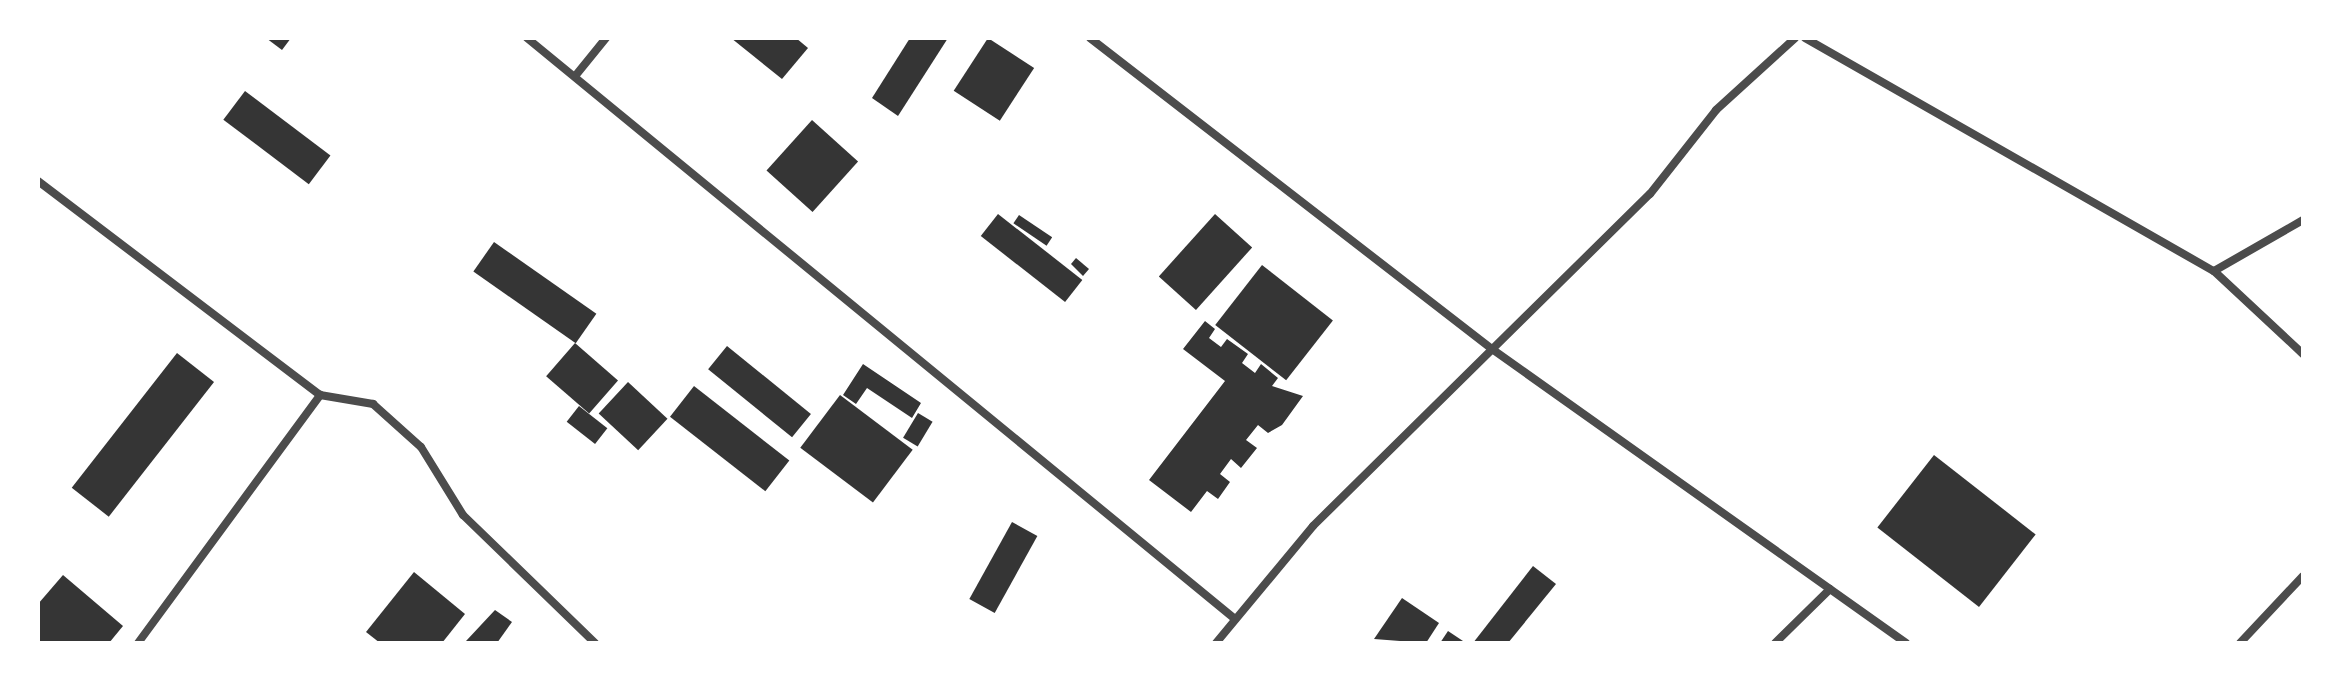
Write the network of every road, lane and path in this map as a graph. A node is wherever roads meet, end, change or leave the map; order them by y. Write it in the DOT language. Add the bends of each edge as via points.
graph roads {
  1 [pos="527,38"];
  2 [pos="606,38"];
  3 [pos="1090,38"];
  4 [pos="1795,38"];
  5 [pos="1805,38"];
  6 [pos="576,75"];
  7 [pos="38,181"];
  8 [pos="2303,220"];
  9 [pos="2214,271"];
  10 [pos="1492,349"];
  11 [pos="2303,354"];
  12 [pos="320,395"];
  13 [pos="2303,576"];
  14 [pos="1830,589"];
  15 [pos="1235,619"];
  16 [pos="138,643"];
  17 [pos="595,643"];
  18 [pos="1216,643"];
  19 [pos="1775,643"];
  20 [pos="1906,643"];
  21 [pos="2240,643"];
  1 -- 6 [label="street"];
  2 -- 6 [label="street"];
  3 -- 10 [label="street"];
  4 -- 10 [label="street" via="1716,110 1650,194"];
  5 -- 9 [label="street"];
  6 -- 15 [label="street"];
  7 -- 12 [label="street"];
  8 -- 9 [label="street"];
  9 -- 11 [label="street"];
  10 -- 14 [label="street"];
  10 -- 15 [label="street" via="1313,526"];
  12 -- 16 [label="street"];
  12 -- 17 [label="street" via="373,404 421,447 463,515"];
  13 -- 21 [label="street"];
  14 -- 19 [label="street"];
  14 -- 20 [label="street"];
  15 -- 18 [label="street"];
}
